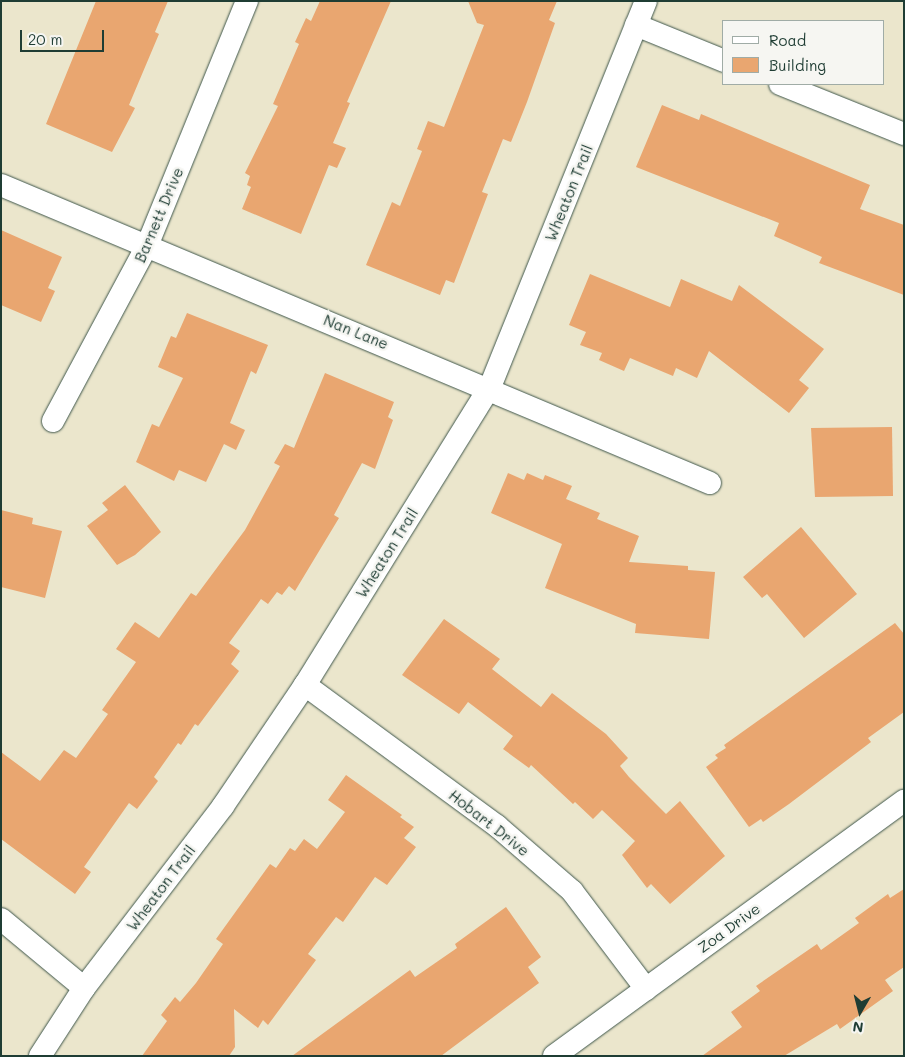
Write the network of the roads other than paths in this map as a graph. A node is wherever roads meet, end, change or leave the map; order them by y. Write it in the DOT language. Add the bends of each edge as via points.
graph roads {
  1 [pos="247,1"];
  2 [pos="646,1"];
  3 [pos="636,25"];
  4 [pos="722,60"];
  5 [pos="782,85"];
  6 [pos="904,134"];
  7 [pos="1,185"];
  8 [pos="148,246"];
  9 [pos="490,388"];
  10 [pos="53,421"];
  11 [pos="710,482"];
  12 [pos="305,685"];
  13 [pos="904,800"];
  14 [pos="1,919"];
  15 [pos="84,988"];
  16 [pos="646,989"];
  17 [pos="40,1056"];
  18 [pos="554,1056"];
  1 -- 8 [label="street, Barnett Drive"];
  2 -- 3 [label="street, Wheaton Trail"];
  3 -- 4 [label="street"];
  3 -- 9 [label="street, Wheaton Trail"];
  5 -- 6 [label="street"];
  7 -- 8 [label="street, Nan Lane"];
  8 -- 9 [label="street, Nan Lane"];
  8 -- 10 [label="street, Barnett Drive"];
  9 -- 11 [label="street, Nan Lane"];
  9 -- 12 [label="street, Wheaton Trail"];
  12 -- 15 [label="street, Wheaton Trail" via="223,806"];
  12 -- 16 [label="street, Hobart Drive" via="497,826 572,891"];
  13 -- 16 [label="street, Zoa Drive"];
  14 -- 15 [label="street"];
  15 -- 17 [label="street, Wheaton Trail"];
  16 -- 18 [label="street, Zoa Drive"];
}
